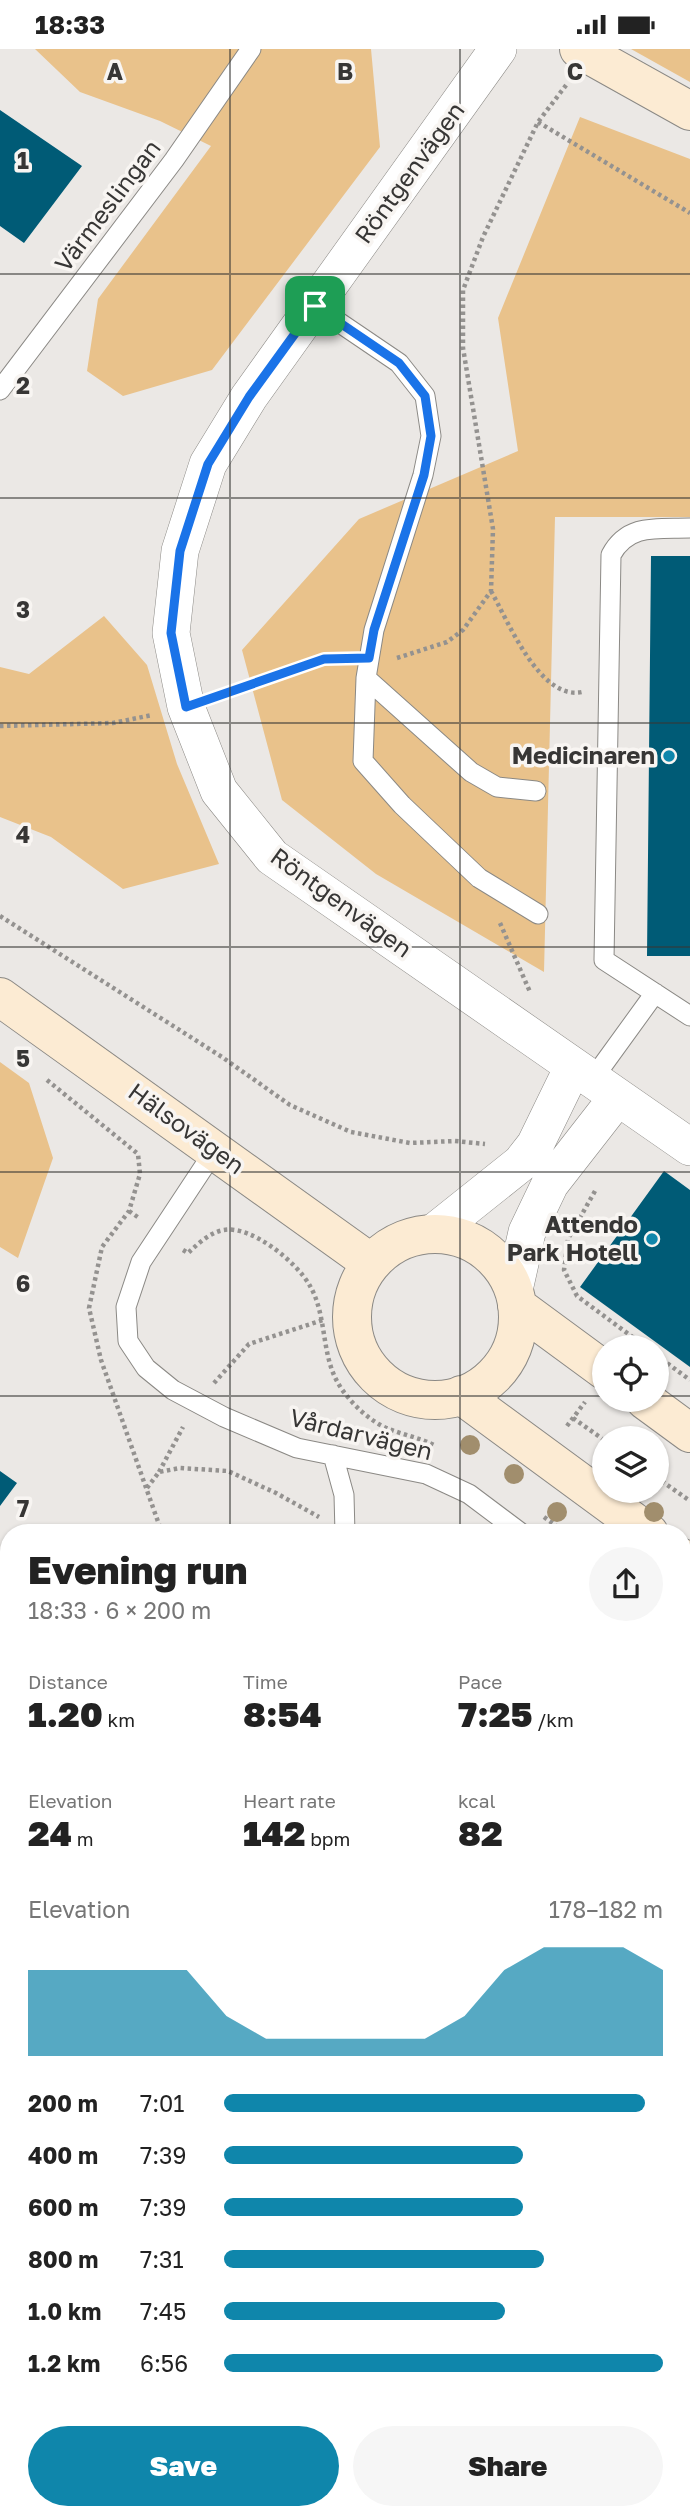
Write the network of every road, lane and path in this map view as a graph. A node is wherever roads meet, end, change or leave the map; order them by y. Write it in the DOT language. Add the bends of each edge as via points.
graph roads {
  1 [pos="251,49"];
  2 [pos="498,49"];
  3 [pos="584,52"];
  4 [pos="690,111"];
  5 [pos="538,123"];
  6 [pos="690,213"];
  7 [pos="315,306"];
  8 [pos="0,390"];
  9 [pos="690,528"];
  10 [pos="491,591"];
  11 [pos="369,658"];
  12 [pos="366,678"];
  13 [pos="576,693"];
  14 [pos="186,707"];
  15 [pos="0,726"];
  16 [pos="536,791"];
  17 [pos="479,878"];
  18 [pos="538,914"];
  19 [pos="0,916"];
  20 [pos="655,993"];
  21 [pos="532,995"];
  22 [pos="0,997"];
  23 [pos="690,1016"];
  24 [pos="41,1076"];
  25 [pos="594,1081"];
  26 [pos="488,1145"];
  27 [pos="690,1147"];
  28 [pos="215,1150"];
  29 [pos="582,1210"];
  30 [pos="159,1233"];
  31 [pos="432,1234"];
  32 [pos="371,1263"];
  33 [pos="515,1298"];
  34 [pos="323,1321"];
  35 [pos="630,1335"];
  36 [pos="592,1360"];
  37 [pos="669,1365"];
  38 [pos="690,1380"];
  39 [pos="461,1395"];
  40 [pos="196,1403"];
  41 [pos="661,1412"];
  42 [pos="573,1418"];
  43 [pos="592,1431"];
  44 [pos="690,1433"];
  45 [pos="445,1451"];
  46 [pos="333,1455"];
  47 [pos="159,1472"];
  48 [pos="669,1486"];
  49 [pos="146,1488"];
  50 [pos="690,1501"];
  51 [pos="159,1524"];
  52 [pos="332,1524"];
  53 [pos="345,1524"];
  54 [pos="509,1524"];
  55 [pos="637,1524"];
  1 -- 8 [label="lane, Värmeslingan" via="174,160"];
  2 -- 7 [label="street, Röntgenvägen"];
  3 -- 4 [label="street"];
  3 -- 5 [label="path"];
  5 -- 6 [label="path"];
  5 -- 10 [label="path" via="463,290 463,348 493,529"];
  7 -- 11 [label="lane" via="399,363 425,396 431,436 424,475"];
  7 -- 14 [label="street, Röntgenvägen" via="249,397 208,464 180,551 171,633"];
  9 -- 20 [label="lane" via="629,534 617,542 611,555 604,960"];
  10 -- 11 [label="path" via="464,630 447,642 398,658"];
  10 -- 13 [label="path" via="537,672 560,689"];
  11 -- 12 [label="lane"];
  11 -- 14 [label="path" via="324,659"];
  12 -- 16 [label="lane" via="471,772 496,787"];
  12 -- 17 [label="lane" via="363,761 402,806"];
  14 -- 15 [label="path" via="113,723"];
  14 -- 25 [label="street, Röntgenvägen" via="219,791 272,857"];
  17 -- 18 [label="lane"];
  17 -- 21 [label="path"];
  19 -- 26 [label="path" via="222,1057 289,1105 351,1132 410,1143"];
  20 -- 23 [label="lane"];
  20 -- 25 [label="lane"];
  22 -- 28 [label="street, Hälsovägen"];
  24 -- 49 [label="path" via="138,1154 140,1174 129,1211 102,1247 89,1308 101,1360"];
  25 -- 27 [label="street, Röntgenvägen"];
  25 -- 31 [label="street" via="521,1163"];
  25 -- 33 [label="street" via="527,1232"];
  28 -- 30 [label="lane, Vårdarvägen"];
  28 -- 32 [label="street, Hälsovägen"];
  29 -- 35 [label="path" via="568,1239 564,1270 577,1296"];
  30 -- 34 [label="path" via="188,1253 222,1230 243,1230 279,1252 310,1285"];
  30 -- 40 [label="lane, Vårdarvägen" via="141,1262 127,1307 128,1341 146,1368"];
  31 -- 32 [label="street" via="409,1238"];
  31 -- 33 [label="street" via="458,1237 482,1248 501,1267"];
  32 -- 39 [label="street" via="358,1283 352,1307 353,1331 373,1373 414,1397 438,1400"];
  33 -- 36 [label="street"];
  33 -- 39 [label="street" via="517,1328 511,1350 499,1370"];
  34 -- 40 [label="path" via="249,1343"];
  34 -- 45 [label="path" via="337,1383 356,1407 386,1428"];
  37 -- 38 [label="path"];
  39 -- 55 [label="street"];
  40 -- 46 [label="lane, Vårdarvägen" via="297,1448"];
  40 -- 47 [label="path"];
  41 -- 44 [label="street"];
  42 -- 43 [label="path"];
  46 -- 53 [label="lane" via="344,1495"];
  46 -- 54 [label="lane, Vårdarvägen" via="426,1474 469,1494"];
  47 -- 49 [label="path"];
  47 -- 52 [label="path" via="180,1468 228,1471"];
  48 -- 50 [label="path"];
  49 -- 51 [label="path"];
}
